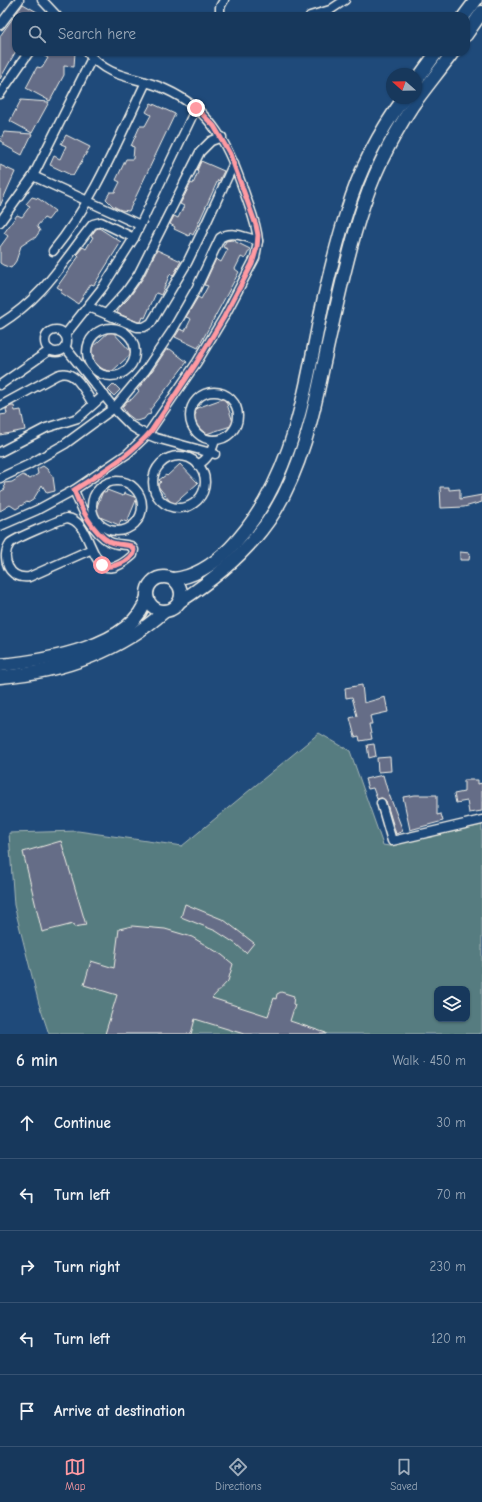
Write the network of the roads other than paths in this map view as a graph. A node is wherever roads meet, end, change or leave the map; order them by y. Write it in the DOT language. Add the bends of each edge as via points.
graph roads {
  1 [pos="19,0"];
  2 [pos="42,0"];
  3 [pos="224,0"];
  4 [pos="345,0"];
  5 [pos="476,0"];
  6 [pos="52,12"];
  7 [pos="220,12"];
  8 [pos="323,12"];
  9 [pos="467,12"];
  10 [pos="482,12"];
  11 [pos="0,25"];
  12 [pos="470,29"];
  13 [pos="26,56"];
  14 [pos="90,56"];
  15 [pos="91,56"];
  16 [pos="434,56"];
  17 [pos="450,56"];
  18 [pos="422,73"];
  19 [pos="146,82"];
  20 [pos="0,94"];
  21 [pos="400,104"];
  22 [pos="196,108"];
  23 [pos="222,137"];
  24 [pos="234,163"];
  25 [pos="33,176"];
  26 [pos="88,201"];
  27 [pos="0,222"];
  28 [pos="140,225"];
  29 [pos="134,238"];
  30 [pos="258,241"];
  31 [pos="53,251"];
  32 [pos="89,307"];
  33 [pos="106,314"];
  34 [pos="0,324"];
  35 [pos="66,335"];
  36 [pos="65,347"];
  37 [pos="50,350"];
  38 [pos="88,369"];
  39 [pos="0,385"];
  40 [pos="104,395"];
  41 [pos="93,404"];
  42 [pos="0,406"];
  43 [pos="114,408"];
  44 [pos="147,435"];
  45 [pos="215,440"];
  46 [pos="0,452"];
  47 [pos="213,453"];
  48 [pos="198,465"];
  49 [pos="0,478"];
  50 [pos="154,489"];
  51 [pos="74,490"];
  52 [pos="140,496"];
  53 [pos="0,526"];
  54 [pos="92,549"];
  55 [pos="173,579"];
  56 [pos="147,597"];
  57 [pos="179,602"];
  58 [pos="165,611"];
  59 [pos="0,666"];
  60 [pos="0,677"];
  61 [pos="381,803"];
  62 [pos="482,820"];
  1 -- 11 [label="street"];
  2 -- 6 [label="street"];
  3 -- 7 [label="street"];
  4 -- 8 [label="street"];
  5 -- 9 [label="main road"];
  10 -- 12 [label="main road"];
  13 -- 20 [label="street"];
  14 -- 25 [label="street"];
  15 -- 19 [label="street" via="102,67"];
  16 -- 18 [label="main road"];
  17 -- 57 [label="main road" via="400,126 367,195 350,250 311,420 282,498 265,524 236,557"];
  19 -- 22 [label="street" via="176,94"];
  19 -- 26 [label="street"];
  21 -- 55 [label="main road" via="380,134 347,210 325,295 305,396 283,464 272,488 251,522 227,551 201,571 188,577"];
  22 -- 23 [label="street"];
  22 -- 28 [label="street"];
  23 -- 24 [label="street"];
  23 -- 33 [label="street" via="211,141 200,152 138,275"];
  24 -- 30 [label="street" via="256,225"];
  24 -- 33 [label="street" via="187,263 151,323 137,327"];
  25 -- 26 [label="street"];
  25 -- 27 [label="street"];
  26 -- 28 [label="street"];
  26 -- 31 [label="street"];
  28 -- 29 [label="street"];
  29 -- 32 [label="street"];
  29 -- 34 [label="street" via="101,222 93,224 41,291 21,310"];
  30 -- 43 [label="street" via="230,234 220,238 196,289 172,331 145,371"];
  30 -- 44 [label="street" via="254,258 224,317"];
  32 -- 33 [label="street"];
  32 -- 35 [label="street"];
  35 -- 36 [label="street"];
  35 -- 37 [label="street" via="59,330 50,331 45,338"];
  36 -- 37 [label="street" via="58,352"];
  36 -- 38 [label="street"];
  37 -- 39 [label="street"];
  38 -- 38 [label="street" via="87,349 99,331 116,329 131,338 135,355 130,367 123,373 106,376"];
  38 -- 40 [label="street"];
  40 -- 41 [label="street"];
  40 -- 43 [label="street"];
  41 -- 42 [label="street" via="76,378 65,373"];
  41 -- 46 [label="street" via="74,420 46,428"];
  43 -- 44 [label="street" via="131,426"];
  43 -- 49 [label="street" via="65,444"];
  44 -- 47 [label="street"];
  44 -- 51 [label="street" via="127,454"];
  45 -- 45 [label="street" via="202,436 195,430 190,413 199,397 216,392 225,394 232,400 237,408 238,417 231,433"];
  45 -- 47 [label="street"];
  47 -- 48 [label="street"];
  48 -- 50 [label="street" via="186,457 166,459 154,474"];
  48 -- 50 [label="street" via="205,483 200,497 193,504 184,508 170,507 158,498"];
  50 -- 52 [label="street"];
  51 -- 53 [label="street" via="38,510"];
  51 -- 54 [label="street" via="84,513 101,536 115,544 131,546 134,553 130,558 110,567 99,563"];
  52 -- 52 [label="street" via="141,515 128,529 110,530 95,518 93,500 97,491 104,485 113,482 127,483 135,488"];
  54 -- 54 [label="street" via="80,524 67,518 14,541 6,548 4,563 10,572 24,578"];
  55 -- 56 [label="main road" via="164,576 154,580 148,589"];
  55 -- 57 [label="main road" via="180,586"];
  56 -- 58 [label="main road" via="154,607"];
  56 -- 59 [label="main road" via="143,609 135,619 100,642 45,658"];
  57 -- 58 [label="main road" via="171,610"];
  58 -- 60 [label="main road" via="142,630 104,652 50,670"];
  61 -- 62 [label="street" via="392,841"];
}
